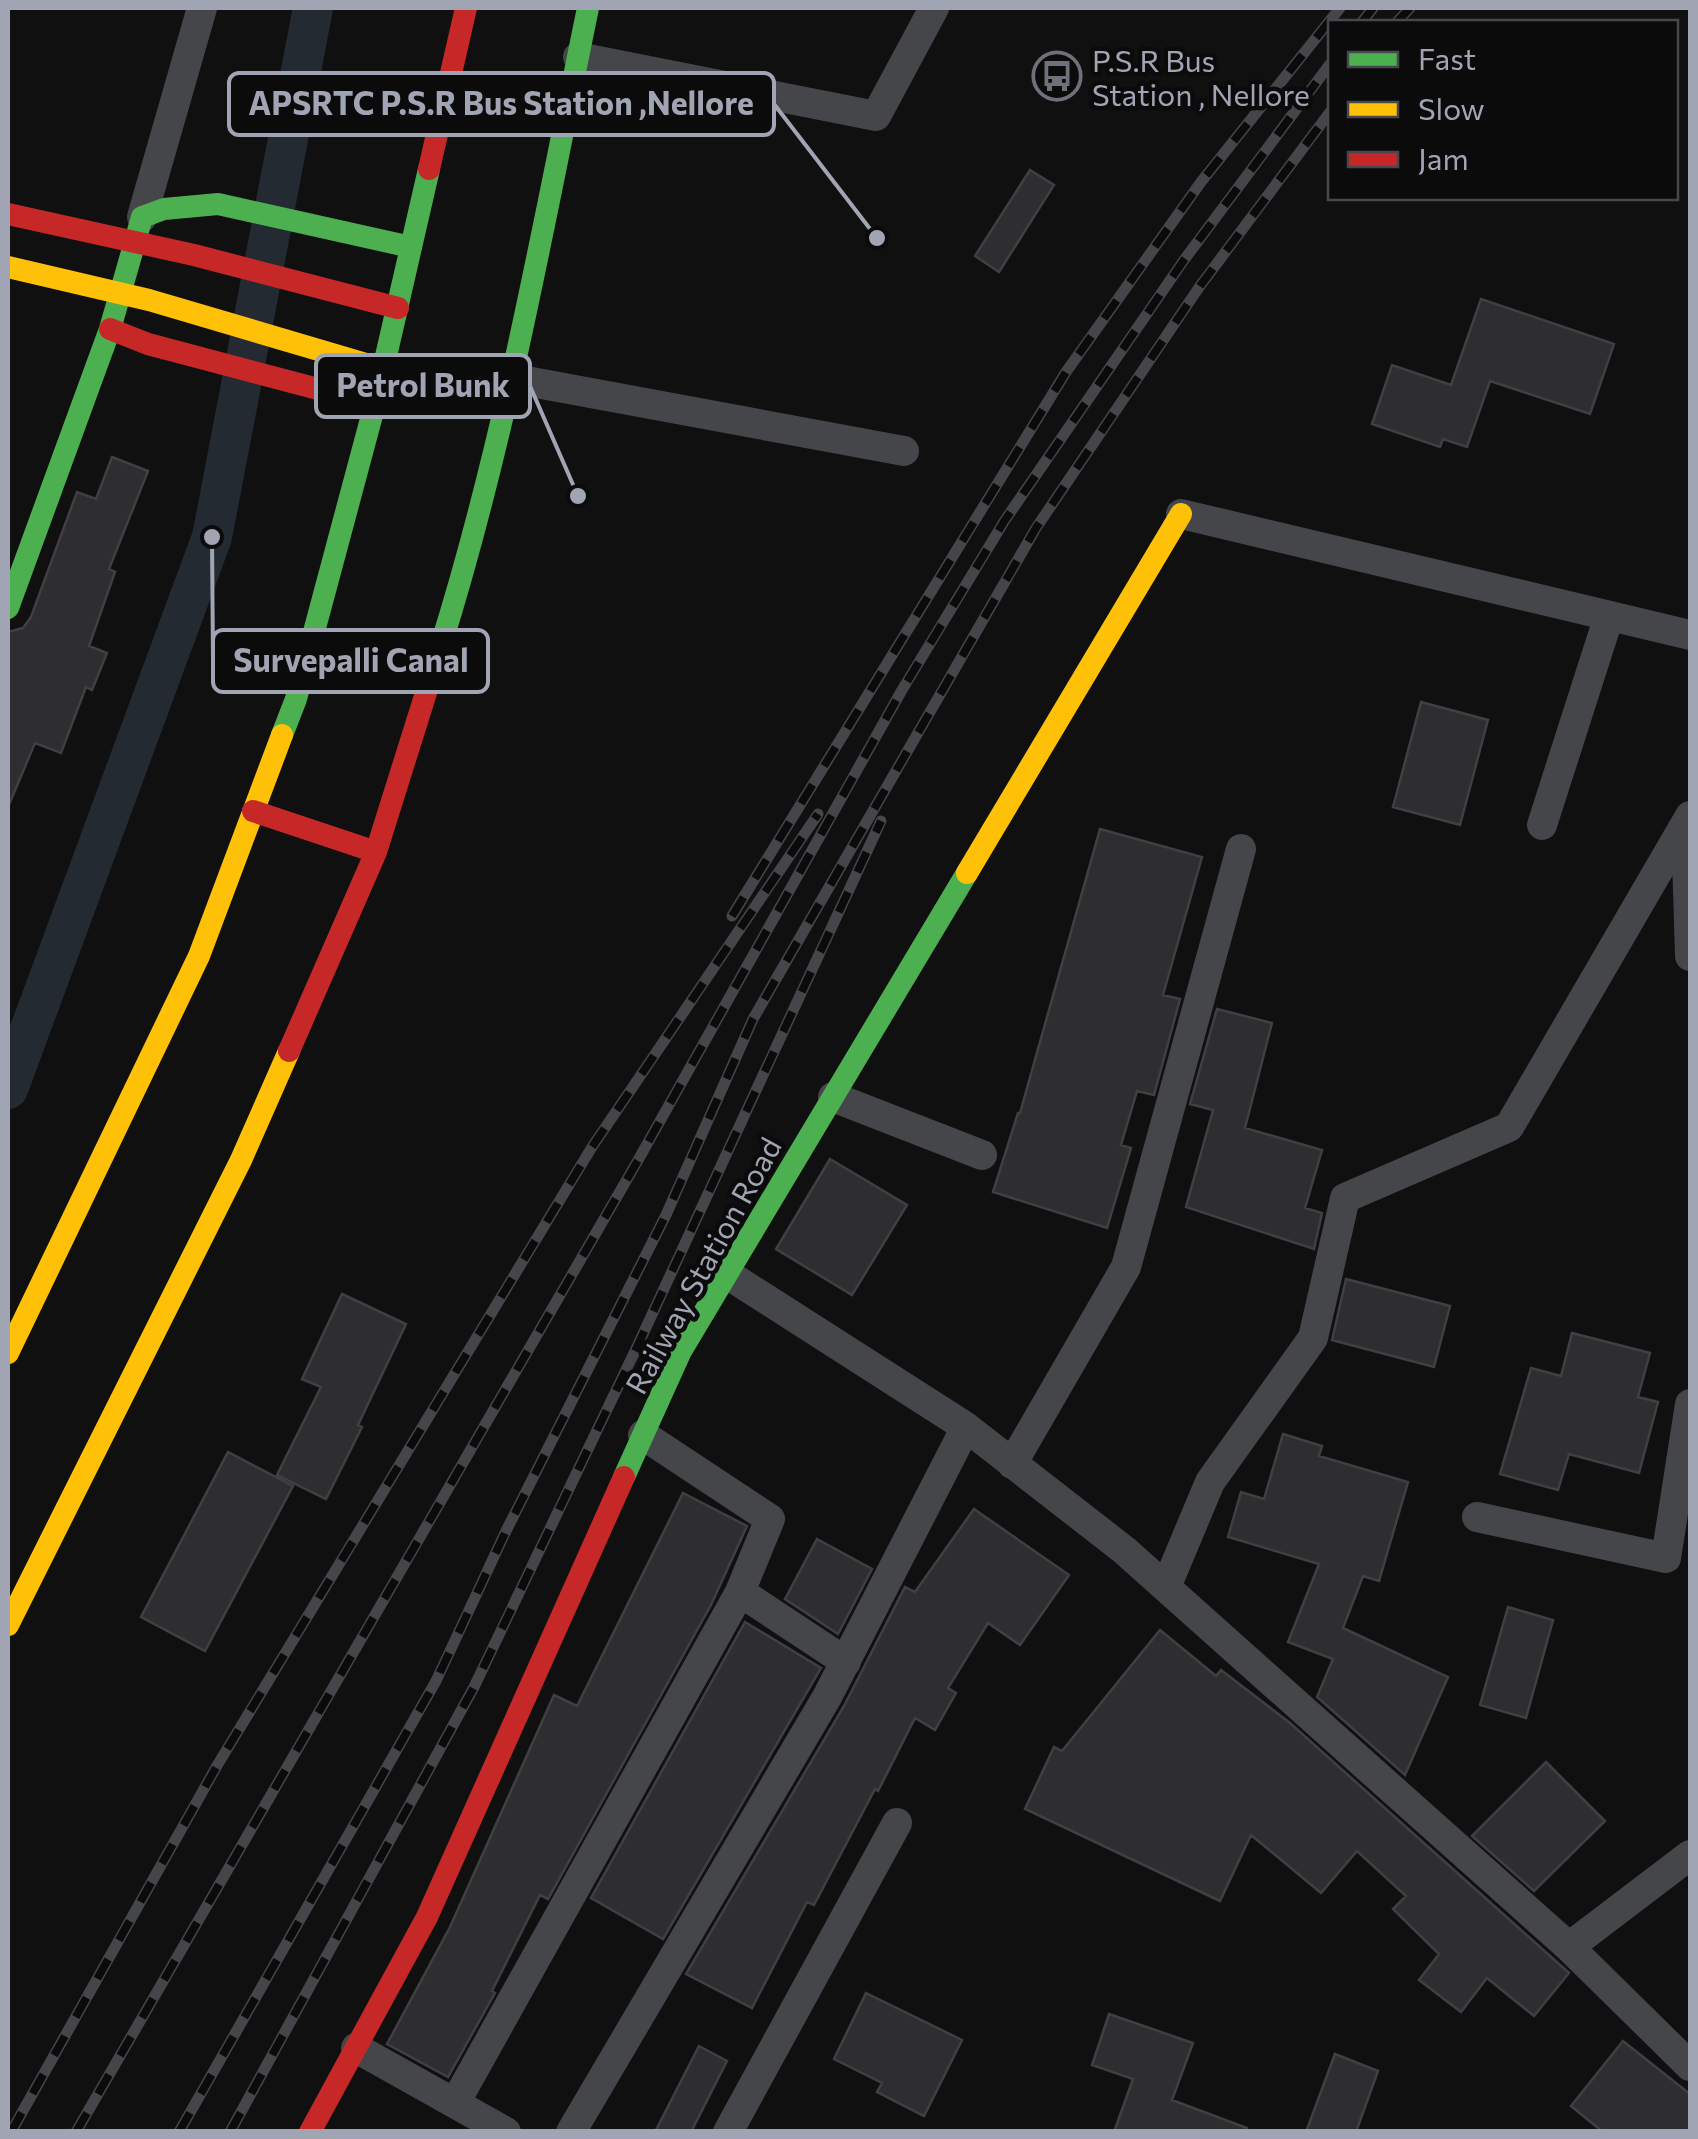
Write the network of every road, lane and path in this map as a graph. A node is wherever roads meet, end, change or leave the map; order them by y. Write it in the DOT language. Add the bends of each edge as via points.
graph roads {
  1 [pos="202,8"];
  2 [pos="466,8"];
  3 [pos="588,8"];
  4 [pos="934,8"];
  5 [pos="578,57"];
  6 [pos="8,214"];
  7 [pos="138,230"];
  8 [pos="411,247"];
  9 [pos="8,268"];
  10 [pos="120,293"];
  11 [pos="398,308"];
  12 [pos="110,328"];
  13 [pos="383,369"];
  14 [pos="510,378"];
  15 [pos="376,404"];
  16 [pos="904,451"];
  17 [pos="1181,514"];
  18 [pos="8,608"];
  19 [pos="1610,616"];
  20 [pos="1690,634"];
  21 [pos="254,812"];
  22 [pos="1688,819"];
  23 [pos="1542,825"];
  24 [pos="1241,849"];
  25 [pos="376,852"];
  26 [pos="1690,956"];
  27 [pos="833,1096"];
  28 [pos="982,1154"];
  29 [pos="727,1274"];
  30 [pos="8,1353"];
  31 [pos="1690,1404"];
  32 [pos="966,1427"];
  33 [pos="643,1435"];
  34 [pos="1012,1464"];
  35 [pos="1477,1517"];
  36 [pos="1166,1587"];
  37 [pos="740,1592"];
  38 [pos="8,1626"];
  39 [pos="846,1662"];
  40 [pos="898,1823"];
  41 [pos="1690,1855"];
  42 [pos="1568,1947"];
  43 [pos="356,2048"];
  44 [pos="1690,2066"];
  45 [pos="455,2103"];
  46 [pos="310,2132"];
  47 [pos="506,2132"];
  48 [pos="571,2132"];
  49 [pos="728,2132"];
  1 -- 7 [label="street"];
  2 -- 8 [label="main road"];
  3 -- 5 [label="main road"];
  4 -- 5 [label="street" via="876,116"];
  5 -- 14 [label="main road"];
  6 -- 7 [label="main road"];
  7 -- 8 [label="main road" via="164,209 218,204"];
  7 -- 10 [label="main road"];
  7 -- 11 [label="main road" via="194,256"];
  8 -- 11 [label="main road"];
  9 -- 10 [label="main road"];
  10 -- 12 [label="main road"];
  10 -- 13 [label="main road"];
  11 -- 13 [label="main road"];
  12 -- 15 [label="main road"];
  12 -- 18 [label="main road"];
  13 -- 15 [label="main road"];
  14 -- 16 [label="street"];
  14 -- 25 [label="main road" via="468,557"];
  15 -- 21 [label="main road" via="296,699"];
  17 -- 19 [label="street"];
  17 -- 27 [label="main road, Railway Station Road"];
  19 -- 20 [label="street"];
  19 -- 23 [label="street"];
  21 -- 25 [label="main road"];
  21 -- 30 [label="main road" via="199,956"];
  22 -- 26 [label="street"];
  22 -- 36 [label="street" via="1510,1128 1345,1198 1314,1338 1210,1482"];
  24 -- 34 [label="street" via="1126,1267"];
  25 -- 38 [label="main road" via="241,1160"];
  27 -- 28 [label="street"];
  27 -- 29 [label="main road, Railway Station Road"];
  29 -- 32 [label="street"];
  29 -- 33 [label="main road, Railway Station Road" via="681,1351"];
  31 -- 35 [label="street" via="1666,1558"];
  32 -- 34 [label="street"];
  32 -- 39 [label="street"];
  33 -- 37 [label="street" via="770,1519"];
  33 -- 43 [label="main road, Railway Station Road" via="427,1917"];
  34 -- 36 [label="street"];
  36 -- 42 [label="street"];
  37 -- 39 [label="street"];
  37 -- 45 [label="street"];
  39 -- 48 [label="street"];
  40 -- 49 [label="street"];
  41 -- 42 [label="street"];
  42 -- 44 [label="street"];
  43 -- 45 [label="street"];
  43 -- 46 [label="main road, Railway Station Road"];
  45 -- 47 [label="street"];
}
